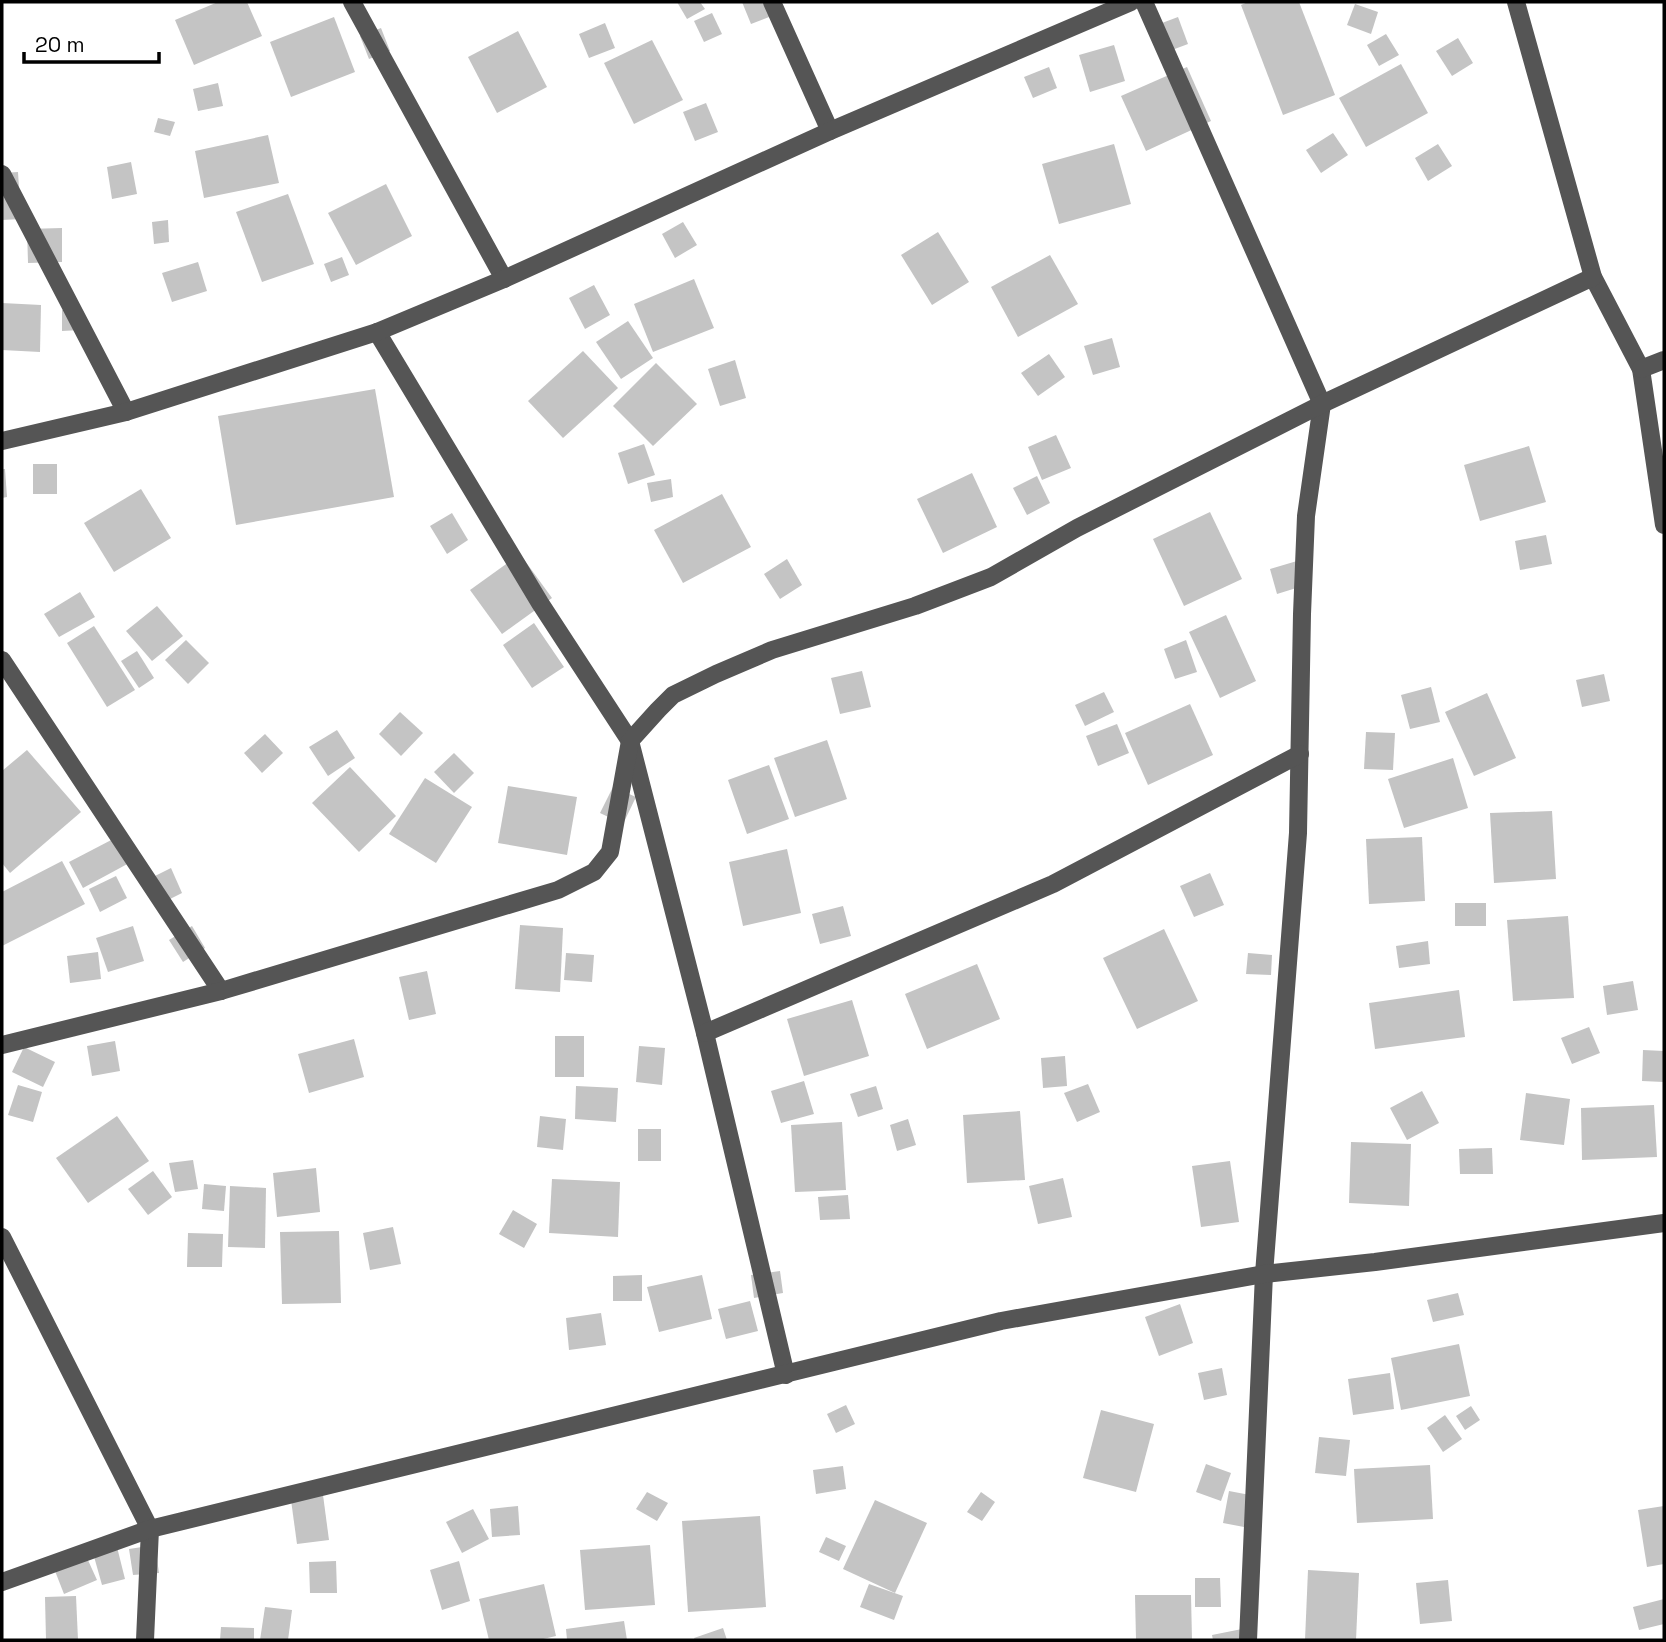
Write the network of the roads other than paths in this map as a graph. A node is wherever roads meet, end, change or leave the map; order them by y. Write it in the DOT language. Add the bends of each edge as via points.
graph roads {
  1 [pos="352,2"];
  2 [pos="772,2"];
  3 [pos="1132,2"];
  4 [pos="1144,2"];
  5 [pos="1516,2"];
  6 [pos="830,131"];
  7 [pos="2,174"];
  8 [pos="1593,276"];
  9 [pos="504,279"];
  10 [pos="377,332"];
  11 [pos="1664,360"];
  12 [pos="1641,369"];
  13 [pos="1322,404"];
  14 [pos="126,412"];
  15 [pos="2,440"];
  16 [pos="1664,525"];
  17 [pos="2,660"];
  18 [pos="630,741"];
  19 [pos="1300,754"];
  20 [pos="221,991"];
  21 [pos="705,1033"];
  22 [pos="2,1045"];
  23 [pos="1664,1223"];
  24 [pos="2,1237"];
  25 [pos="1264,1274"];
  26 [pos="786,1375"];
  27 [pos="150,1529"];
  28 [pos="2,1582"];
  29 [pos="145,1640"];
  30 [pos="1248,1640"];
  1 -- 9 [label="street"];
  2 -- 6 [label="street"];
  3 -- 6 [label="street"];
  4 -- 13 [label="street"];
  5 -- 8 [label="street"];
  6 -- 9 [label="street"];
  7 -- 14 [label="street"];
  8 -- 12 [label="street"];
  8 -- 13 [label="street"];
  9 -- 10 [label="street"];
  10 -- 14 [label="street"];
  10 -- 18 [label="street" via="540,603"];
  11 -- 12 [label="street"];
  12 -- 16 [label="street"];
  13 -- 18 [label="street" via="1077,528 991,577 772,650 716,674 674,695"];
  13 -- 19 [label="street" via="1306,516"];
  14 -- 15 [label="street"];
  17 -- 20 [label="street"];
  18 -- 20 [label="street" via="610,852 594,872 558,890"];
  18 -- 21 [label="street"];
  19 -- 21 [label="street" via="1053,884"];
  19 -- 25 [label="street"];
  20 -- 22 [label="street"];
  21 -- 26 [label="street"];
  23 -- 25 [label="street"];
  24 -- 27 [label="street"];
  25 -- 26 [label="street" via="1001,1321"];
  25 -- 30 [label="street"];
  26 -- 27 [label="street"];
  27 -- 28 [label="street"];
  27 -- 29 [label="street"];
}
